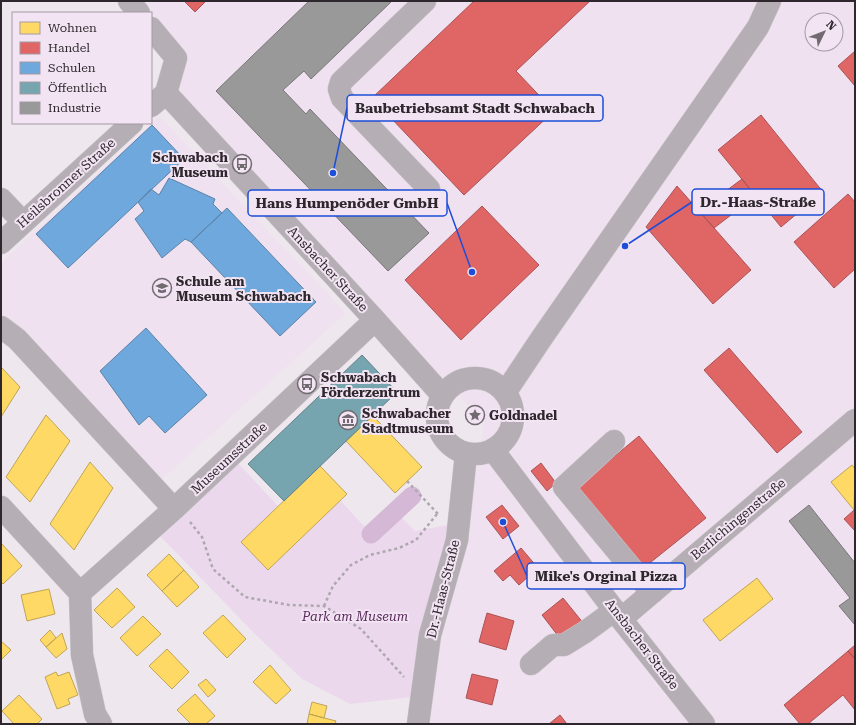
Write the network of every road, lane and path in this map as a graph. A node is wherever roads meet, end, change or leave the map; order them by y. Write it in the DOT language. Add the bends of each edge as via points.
graph roads {
  1 [pos="128,1"];
  2 [pos="425,1"];
  3 [pos="770,1"];
  4 [pos="137,12"];
  5 [pos="152,29"];
  6 [pos="158,99"];
  7 [pos="131,124"];
  8 [pos="429,189"];
  9 [pos="1,199"];
  10 [pos="23,222"];
  11 [pos="1,243"];
  12 [pos="375,320"];
  13 [pos="1,327"];
  14 [pos="506,393"];
  15 [pos="442,395"];
  16 [pos="855,420"];
  17 [pos="614,442"];
  18 [pos="493,450"];
  19 [pos="466,454"];
  20 [pos="407,481"];
  21 [pos="1,507"];
  22 [pos="175,508"];
  23 [pos="437,514"];
  24 [pos="458,523"];
  25 [pos="80,593"];
  26 [pos="652,593"];
  27 [pos="324,606"];
  28 [pos="618,614"];
  29 [pos="531,664"];
  30 [pos="422,696"];
  31 [pos="101,724"];
  32 [pos="418,724"];
  33 [pos="704,724"];
  1 -- 4 [label="street"];
  2 -- 8 [label="street" via="342,82 339,89 342,98"];
  3 -- 14 [label="street" via="758,27 541,338"];
  5 -- 6 [label="street, Ansbacher Straße" via="176,58"];
  6 -- 12 [label="street, Ansbacher Straße"];
  7 -- 10 [label="street, Heilsbronner Straße"];
  9 -- 10 [label="street"];
  10 -- 11 [label="street, Heilsbronner Straße"];
  12 -- 15 [label="street, Ansbacher Straße"];
  12 -- 22 [label="street, Museumsstraße"];
  13 -- 22 [label="street" via="17,339"];
  14 -- 15 [label="street" via="497,384 473,378 461,380 450,386"];
  14 -- 18 [label="street" via="511,402 512,424 502,444"];
  15 -- 19 [label="street" via="437,406 439,431 455,449"];
  16 -- 26 [label="street, Berlichingenstraße"];
  17 -- 26 [label="street" via="564,487"];
  18 -- 19 [label="street" via="484,454"];
  18 -- 28 [label="street, Ansbacher Straße"];
  19 -- 24 [label="street, Dr.-Haas-Straße"];
  20 -- 23 [label="path"];
  21 -- 25 [label="street"];
  22 -- 25 [label="street, Museumsstraße"];
  22 -- 27 [label="path" via="202,537 213,569 245,597 290,605"];
  23 -- 24 [label="path"];
  23 -- 27 [label="path" via="416,540 399,548 370,555 351,565 333,586"];
  24 -- 30 [label="street, Dr.-Haas-Straße" via="456,540 430,635"];
  25 -- 31 [label="street" via="82,655 95,714"];
  26 -- 28 [label="street, Berlichingenstraße"];
  27 -- 30 [label="path" via="361,629"];
  28 -- 29 [label="street, Berlichingenstraße" via="564,645 552,645"];
  28 -- 33 [label="street, Ansbacher Straße"];
  30 -- 32 [label="street, Dr.-Haas-Straße"];
}
